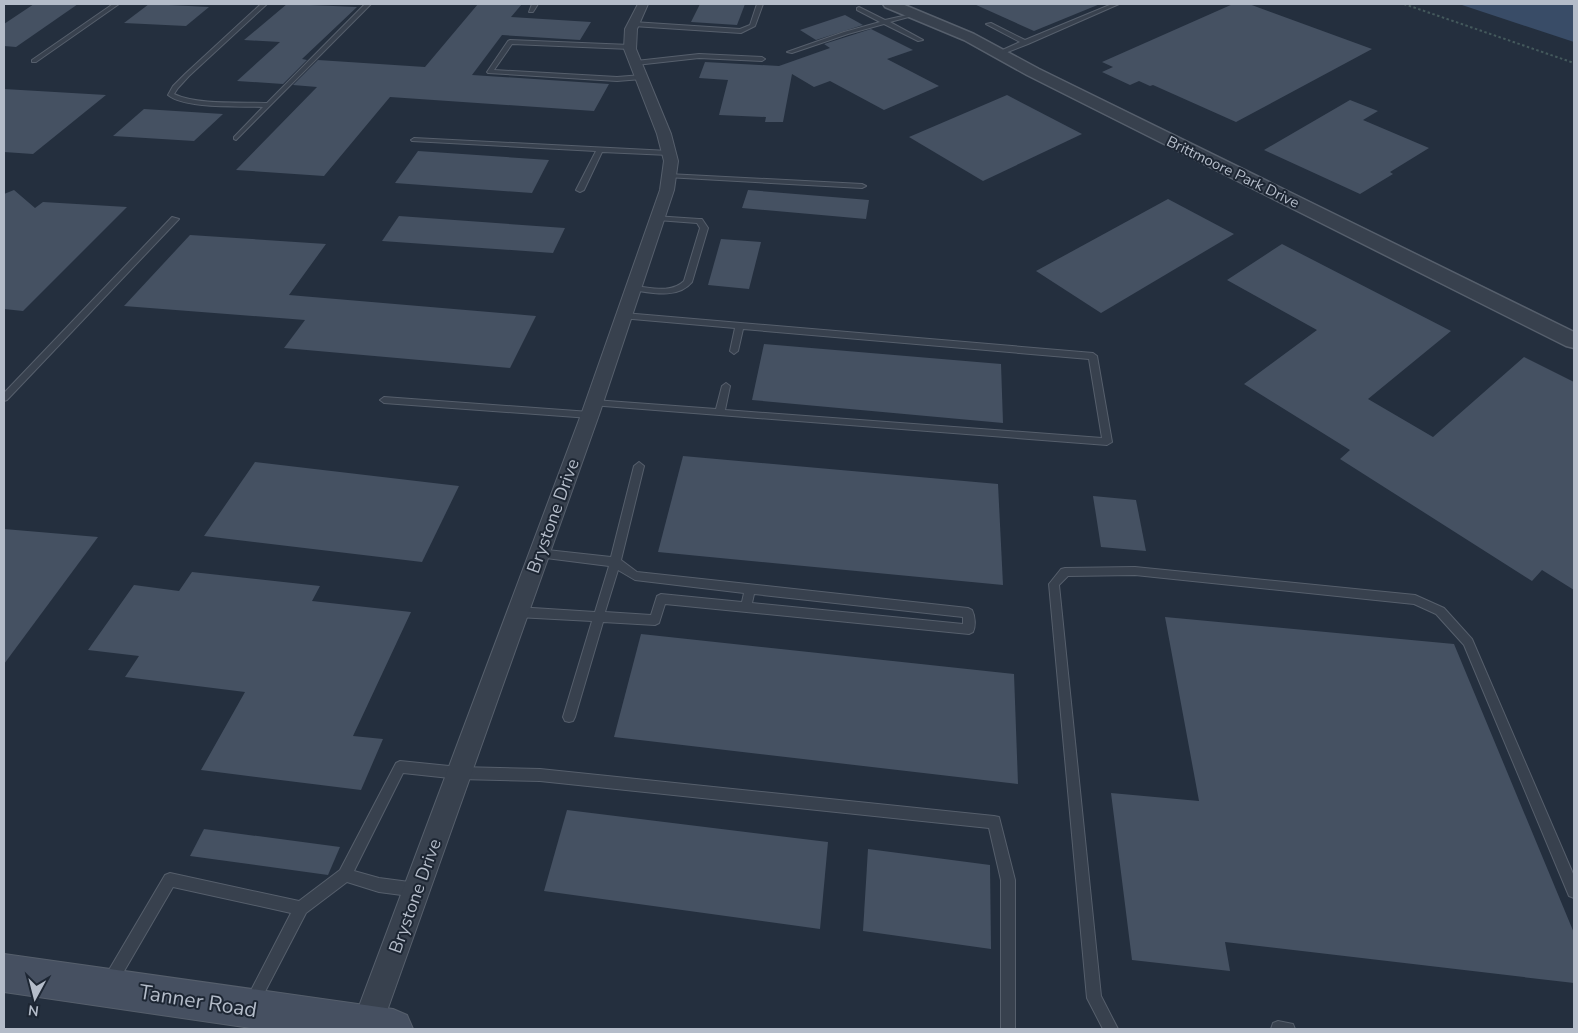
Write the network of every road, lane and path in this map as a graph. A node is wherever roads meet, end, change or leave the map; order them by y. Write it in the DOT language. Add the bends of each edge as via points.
graph roads {
  1 [pos="116,4"];
  2 [pos="264,4"];
  3 [pos="368,4"];
  4 [pos="535,4"];
  5 [pos="643,4"];
  6 [pos="760,4"];
  7 [pos="890,4"];
  8 [pos="1116,4"];
  9 [pos="1404,4"];
  10 [pos="860,9"];
  11 [pos="530,10"];
  12 [pos="914,14"];
  13 [pos="885,22"];
  14 [pos="633,24"];
  15 [pos="989,24"];
  16 [pos="920,40"];
  17 [pos="1026,42"];
  18 [pos="790,52"];
  19 [pos="1000,53"];
  20 [pos="762,59"];
  21 [pos="34,61"];
  22 [pos="636,62"];
  23 [pos="1574,63"];
  24 [pos="268,105"];
  25 [pos="236,138"];
  26 [pos="414,140"];
  27 [pos="599,150"];
  28 [pos="669,153"];
  29 [pos="668,176"];
  30 [pos="862,186"];
  31 [pos="580,190"];
  32 [pos="657,218"];
  33 [pos="175,219"];
  34 [pos="633,288"];
  35 [pos="624,316"];
  36 [pos="740,326"];
  37 [pos="1574,341"];
  38 [pos="734,351"];
  39 [pos="726,386"];
  40 [pos="4,398"];
  41 [pos="384,400"];
  42 [pos="592,409"];
  43 [pos="720,413"];
  44 [pos="639,466"];
  45 [pos="538,553"];
  46 [pos="615,562"];
  47 [pos="750,588"];
  48 [pos="746,608"];
  49 [pos="517,612"];
  50 [pos="599,616"];
  51 [pos="569,717"];
  52 [pos="459,773"];
  53 [pos="345,875"];
  54 [pos="417,890"];
  55 [pos="1574,891"];
  56 [pos="302,908"];
  57 [pos="4,973"];
  58 [pos="107,987"];
  59 [pos="248,1008"];
  60 [pos="380,1027"];
  61 [pos="1008,1029"];
  62 [pos="1111,1029"];
  1 -- 21 [label="lane"];
  2 -- 24 [label="lane" via="187,74 171,94 175,99 190,101"];
  3 -- 24 [label="lane"];
  4 -- 11 [label="lane"];
  5 -- 14 [label="street, Brystone Drive"];
  6 -- 14 [label="lane" via="752,26 742,31"];
  7 -- 12 [label="street, Brittmoore Park Drive"];
  8 -- 17 [label="lane"];
  9 -- 23 [label="path"];
  10 -- 13 [label="lane"];
  12 -- 13 [label="lane"];
  12 -- 19 [label="street, Brittmoore Park Drive"];
  13 -- 16 [label="lane"];
  13 -- 18 [label="lane"];
  14 -- 22 [label="street, Brystone Drive"];
  15 -- 17 [label="lane"];
  17 -- 19 [label="lane"];
  19 -- 37 [label="street, Brittmoore Park Drive"];
  20 -- 22 [label="lane" via="699,56"];
  22 -- 22 [label="lane" via="510,42 490,72 617,79"];
  22 -- 28 [label="street, Brystone Drive"];
  24 -- 25 [label="lane"];
  26 -- 27 [label="lane"];
  27 -- 28 [label="lane"];
  27 -- 31 [label="lane"];
  28 -- 29 [label="street, Brystone Drive"];
  29 -- 30 [label="lane"];
  29 -- 32 [label="street, Brystone Drive" via="667,190"];
  32 -- 34 [label="street, Brystone Drive"];
  32 -- 34 [label="lane" via="703,223 688,282 674,290"];
  33 -- 40 [label="lane"];
  34 -- 35 [label="street, Brystone Drive"];
  35 -- 36 [label="lane"];
  35 -- 42 [label="street, Brystone Drive"];
  36 -- 38 [label="lane"];
  36 -- 43 [label="lane" via="1093,356 1107,442"];
  39 -- 43 [label="lane"];
  41 -- 42 [label="lane"];
  42 -- 43 [label="lane"];
  42 -- 45 [label="street, Brystone Drive"];
  44 -- 46 [label="lane"];
  45 -- 46 [label="lane"];
  45 -- 49 [label="street, Brystone Drive"];
  46 -- 47 [label="lane" via="635,576"];
  46 -- 50 [label="lane"];
  47 -- 48 [label="lane"];
  47 -- 48 [label="lane" via="968,613 969,629"];
  48 -- 50 [label="lane" via="661,599 655,620"];
  49 -- 50 [label="lane"];
  49 -- 52 [label="street, Brystone Drive"];
  50 -- 51 [label="lane"];
  52 -- 53 [label="lane" via="400,767"];
  52 -- 54 [label="street, Brystone Drive"];
  52 -- 61 [label="lane" via="540,774 994,822 1008,880"];
  53 -- 54 [label="lane" via="378,885"];
  53 -- 56 [label="lane"];
  54 -- 60 [label="street, Brystone Drive"];
  55 -- 62 [label="lane" via="1468,642 1440,611 1415,600 1135,571 1065,572 1054,584 1094,998"];
  56 -- 58 [label="lane" via="170,880"];
  56 -- 59 [label="lane"];
  57 -- 58 [label="main road, Tanner Road"];
  58 -- 59 [label="main road, Tanner Road"];
  59 -- 60 [label="main road, Tanner Road"];
}
